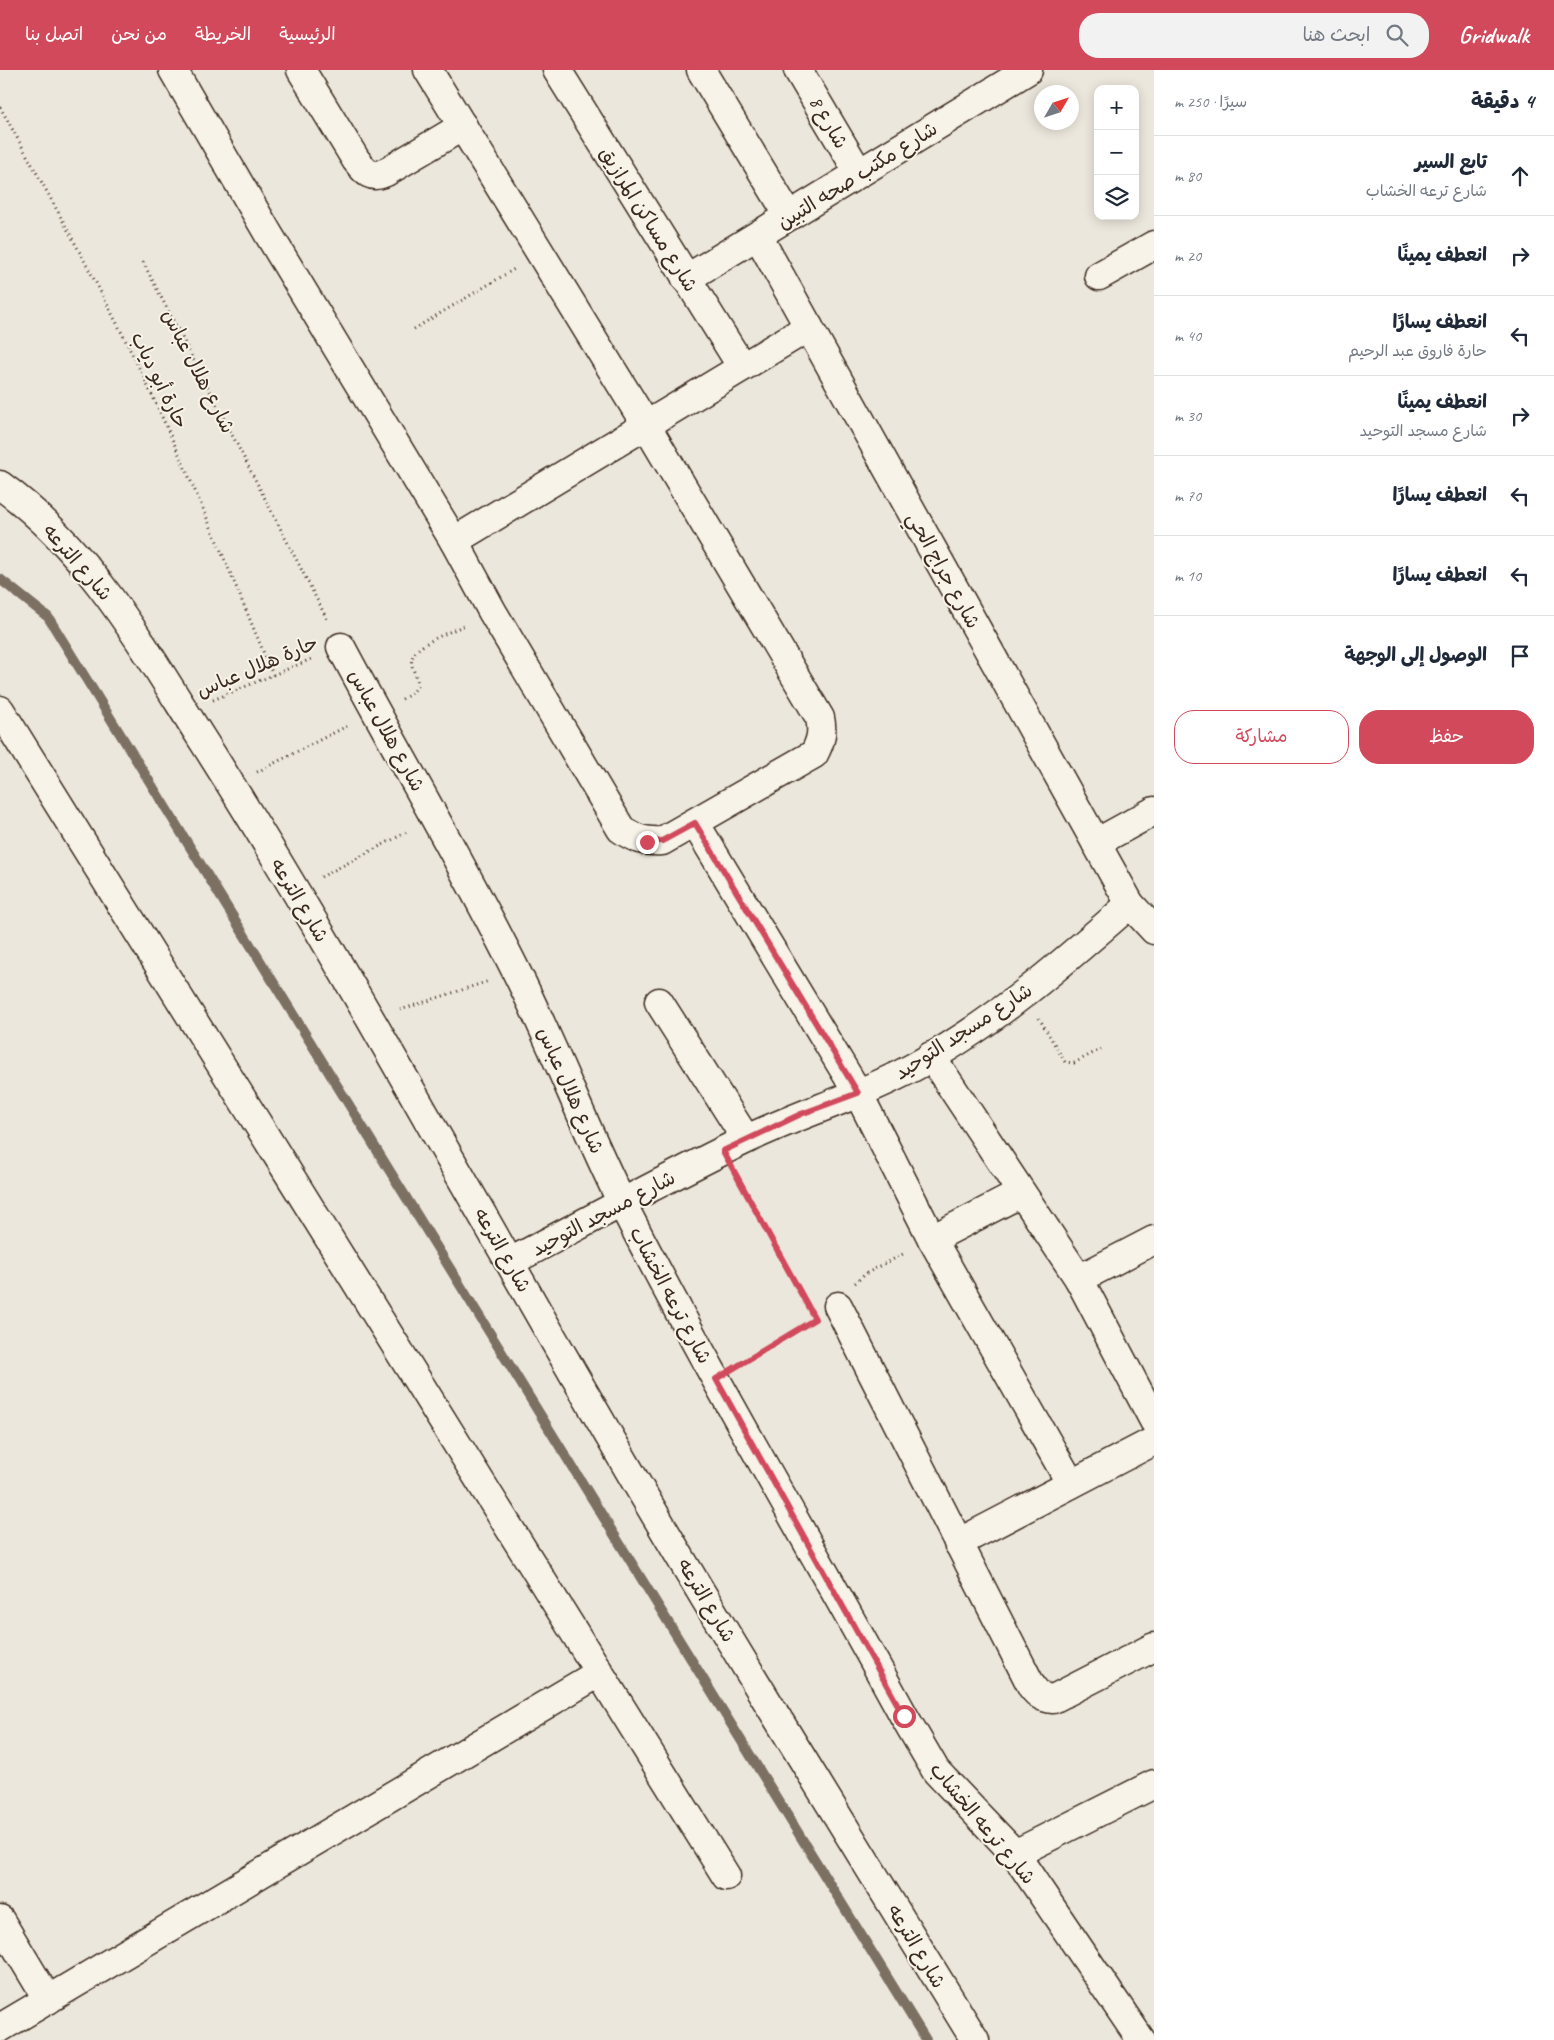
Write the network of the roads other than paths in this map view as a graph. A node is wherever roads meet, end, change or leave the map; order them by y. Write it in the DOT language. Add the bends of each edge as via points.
graph roads {
  1 [pos="173,70"];
  2 [pos="301,70"];
  3 [pos="428,70"];
  4 [pos="557,70"];
  5 [pos="701,70"];
  6 [pos="798,70"];
  7 [pos="1028,70"];
  8 [pos="463,126"];
  9 [pos="859,173"];
  10 [pos="789,216"];
  11 [pos="758,236"];
  12 [pos="1154,244"];
  13 [pos="1099,276"];
  14 [pos="686,279"];
  15 [pos="809,327"];
  16 [pos="742,367"];
  17 [pos="646,425"];
  18 [pos="0,485"];
  19 [pos="454,541"];
  20 [pos="342,646"];
  21 [pos="0,710"];
  22 [pos="1154,811"];
  23 [pos="695,823"];
  24 [pos="1096,843"];
  25 [pos="1130,904"];
  26 [pos="1154,930"];
  27 [pos="659,1002"];
  28 [pos="931,1056"];
  29 [pos="858,1093"];
  30 [pos="734,1145"];
  31 [pos="1021,1193"];
  32 [pos="622,1203"];
  33 [pos="932,1239"];
  34 [pos="1154,1240"];
  35 [pos="510,1262"];
  36 [pos="1079,1279"];
  37 [pos="826,1313"];
  38 [pos="1154,1420"];
  39 [pos="1154,1441"];
  40 [pos="1071,1484"];
  41 [pos="958,1543"];
  42 [pos="1154,1647"];
  43 [pos="600,1673"];
  44 [pos="1154,1784"];
  45 [pos="1015,1854"];
  46 [pos="726,1876"];
  47 [pos="0,1920"];
  48 [pos="48,2000"];
  49 [pos="0,2028"];
  50 [pos="975,2040"];
  51 [pos="1141,2040"];
  1 -- 19 [label="street"];
  2 -- 8 [label="street" via="367,174 376,176 386,172"];
  3 -- 8 [label="street"];
  4 -- 14 [label="street, شارع مساكن المرازيق"];
  5 -- 10 [label="street"];
  6 -- 9 [label="street, شارع 8"];
  7 -- 9 [label="street, شارع مكتب صحه التبين"];
  8 -- 17 [label="street"];
  9 -- 10 [label="street, شارع مكتب صحه التبين"];
  10 -- 11 [label="street, شارع مكتب صحه التبين"];
  11 -- 14 [label="street, شارع مكتب صحه التبين"];
  11 -- 15 [label="street, شارع جراج الحي"];
  12 -- 13 [label="street"];
  14 -- 16 [label="street, شارع مساكن المرازيق"];
  15 -- 16 [label="street"];
  15 -- 24 [label="street, شارع جراج الحي"];
  16 -- 17 [label="street"];
  17 -- 19 [label="street"];
  17 -- 23 [label="street" via="814,706 822,730 814,754"];
  18 -- 35 [label="street, شارع الترعه" via="49,526 80,559 138,636 371,1020"];
  19 -- 23 [label="street" via="621,829 633,838 662,841"];
  20 -- 32 [label="street, شارع هلال عباس" via="517,972"];
  21 -- 43 [label="street"];
  22 -- 24 [label="street"];
  23 -- 29 [label="street"];
  24 -- 25 [label="street, شارع جراج الحي"];
  25 -- 26 [label="street, شارع جراج الحي"];
  25 -- 28 [label="street, شارع مسجد التوحيد" via="1026,993"];
  27 -- 30 [label="street"];
  28 -- 29 [label="street, شارع مسجد التوحيد"];
  28 -- 31 [label="street"];
  29 -- 30 [label="street, شارع مسجد التوحيد" via="801,1114"];
  29 -- 33 [label="street"];
  30 -- 32 [label="street, شارع مسجد التوحيد"];
  31 -- 33 [label="street"];
  31 -- 36 [label="street"];
  32 -- 35 [label="street, شارع مسجد التوحيد"];
  32 -- 45 [label="street, شارع ترعه الخشاب" via="716,1379 936,1771"];
  33 -- 40 [label="street"];
  34 -- 36 [label="street"];
  35 -- 50 [label="street, شارع الترعه" via="693,1580"];
  36 -- 38 [label="street"];
  37 -- 41 [label="street"];
  39 -- 40 [label="street"];
  40 -- 41 [label="street"];
  41 -- 42 [label="street" via="1032,1688 1045,1698 1061,1695"];
  43 -- 46 [label="street"];
  43 -- 48 [label="street"];
  44 -- 45 [label="street"];
  45 -- 51 [label="street, شارع ترعه الخشاب"];
  47 -- 48 [label="street"];
  48 -- 49 [label="street"];
}
